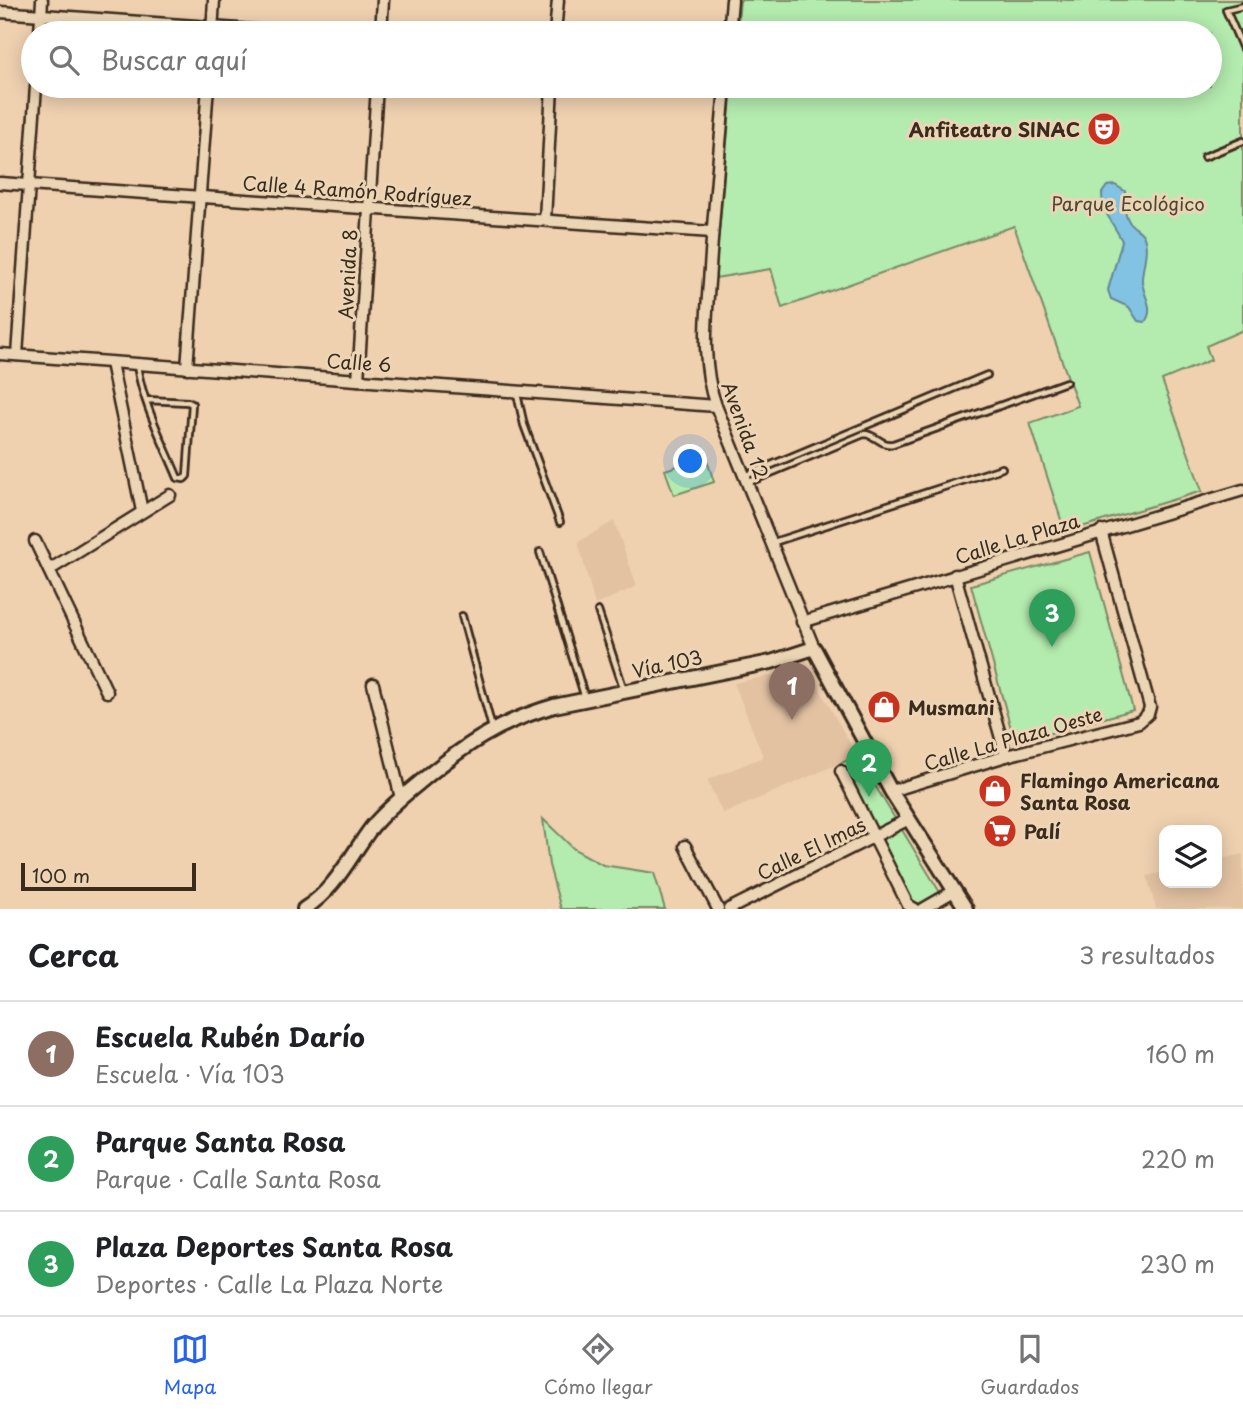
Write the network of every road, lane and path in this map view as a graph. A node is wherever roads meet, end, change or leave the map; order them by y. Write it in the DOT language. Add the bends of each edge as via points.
graph roads {
  1 [pos="42,0"];
  2 [pos="214,0"];
  3 [pos="383,0"];
  4 [pos="558,0"];
  5 [pos="732,0"];
  6 [pos="1243,5"];
  7 [pos="0,12"];
  8 [pos="41,15"];
  9 [pos="41,21"];
  10 [pos="109,21"];
  11 [pos="213,21"];
  12 [pos="382,21"];
  13 [pos="556,21"];
  14 [pos="730,21"];
  15 [pos="1243,49"];
  16 [pos="35,98"];
  17 [pos="207,98"];
  18 [pos="376,98"];
  19 [pos="551,98"];
  20 [pos="724,98"];
  21 [pos="1243,141"];
  22 [pos="1204,157"];
  23 [pos="0,183"];
  24 [pos="29,185"];
  25 [pos="201,198"];
  26 [pos="368,209"];
  27 [pos="545,220"];
  28 [pos="712,232"];
  29 [pos="0,354"];
  30 [pos="17,355"];
  31 [pos="111,363"];
  32 [pos="136,366"];
  33 [pos="187,368"];
  34 [pos="987,375"];
  35 [pos="358,380"];
  36 [pos="1066,382"];
  37 [pos="516,391"];
  38 [pos="146,400"];
  39 [pos="716,406"];
  40 [pos="1002,468"];
  41 [pos="745,480"];
  42 [pos="1243,491"];
  43 [pos="170,495"];
  44 [pos="142,511"];
  45 [pos="559,522"];
  46 [pos="1101,531"];
  47 [pos="35,541"];
  48 [pos="770,543"];
  49 [pos="540,552"];
  50 [pos="49,570"];
  51 [pos="955,575"];
  52 [pos="598,611"];
  53 [pos="462,617"];
  54 [pos="802,622"];
  55 [pos="814,648"];
  56 [pos="373,684"];
  57 [pos="107,692"];
  58 [pos="625,692"];
  59 [pos="585,699"];
  60 [pos="492,729"];
  61 [pos="1006,756"];
  62 [pos="841,771"];
  63 [pos="891,791"];
  64 [pos="401,798"];
  65 [pos="909,818"];
  66 [pos="873,837"];
  67 [pos="685,846"];
  68 [pos="954,891"];
  69 [pos="304,909"];
  70 [pos="718,909"];
  71 [pos="729,909"];
  72 [pos="915,909"];
  73 [pos="923,909"];
  74 [pos="966,909"];
  1 -- 8 [label="street"];
  2 -- 11 [label="street"];
  3 -- 12 [label="street"];
  4 -- 13 [label="street"];
  5 -- 14 [label="street"];
  6 -- 15 [label="lane" via="1226,10"];
  7 -- 8 [label="street"];
  8 -- 9 [label="street"];
  8 -- 10 [label="street"];
  16 -- 24 [label="street"];
  17 -- 25 [label="street"];
  18 -- 26 [label="street, Avenida 8"];
  19 -- 27 [label="street"];
  20 -- 28 [label="street, Avenida 12"];
  21 -- 22 [label="lane"];
  23 -- 24 [label="street, Calle 4 Ramón Rodríguez"];
  24 -- 25 [label="street, Calle 4 Ramón Rodríguez"];
  24 -- 30 [label="street"];
  25 -- 26 [label="street, Calle 4 Ramón Rodríguez"];
  25 -- 33 [label="street"];
  26 -- 27 [label="street, Calle 4 Ramón Rodríguez"];
  26 -- 35 [label="street, Avenida 8"];
  27 -- 28 [label="street, Calle 4 Ramón Rodríguez"];
  28 -- 39 [label="street, Avenida 12" via="705,338"];
  29 -- 30 [label="street, Calle 6"];
  30 -- 31 [label="street, Calle 6"];
  31 -- 32 [label="street, Calle 6"];
  31 -- 44 [label="street"];
  32 -- 33 [label="street, Calle 6"];
  32 -- 38 [label="lane"];
  33 -- 35 [label="street, Calle 6"];
  34 -- 41 [label="lane"];
  35 -- 37 [label="street, Calle 6"];
  36 -- 41 [label="lane" via="893,444 864,434"];
  37 -- 39 [label="street, Calle 6"];
  37 -- 45 [label="lane"];
  38 -- 38 [label="lane" via="178,478 184,480 192,404"];
  39 -- 41 [label="street, Avenida 12"];
  40 -- 48 [label="lane"];
  41 -- 48 [label="street, Avenida 12"];
  42 -- 46 [label="street, Calle La Plaza"];
  43 -- 44 [label="street"];
  44 -- 50 [label="street"];
  46 -- 51 [label="street, Calle La Plaza"];
  46 -- 61 [label="street, Calle La Plaza Oeste" via="1150,707 1139,722"];
  47 -- 50 [label="street"];
  48 -- 54 [label="street, Avenida 12"];
  49 -- 59 [label="lane"];
  50 -- 57 [label="street"];
  51 -- 54 [label="street, Calle La Plaza"];
  51 -- 61 [label="street"];
  52 -- 58 [label="lane"];
  53 -- 60 [label="lane"];
  54 -- 55 [label="street, Avenida 12"];
  55 -- 58 [label="main road, Vía 103" via="771,662"];
  55 -- 63 [label="main road"];
  56 -- 64 [label="street"];
  58 -- 59 [label="main road, Vía 103"];
  59 -- 60 [label="main road, Vía 103" via="528,713"];
  60 -- 64 [label="main road, Vía 103"];
  61 -- 63 [label="street, Calle La Plaza Oeste"];
  62 -- 66 [label="street"];
  63 -- 65 [label="main road"];
  64 -- 69 [label="main road, Vía 103" via="372,827 333,884"];
  65 -- 66 [label="street, Calle El Imas"];
  65 -- 68 [label="main road"];
  66 -- 71 [label="street, Calle El Imas"];
  66 -- 72 [label="street" via="908,905"];
  67 -- 70 [label="street"];
  68 -- 73 [label="street"];
  68 -- 74 [label="main road"];
}
